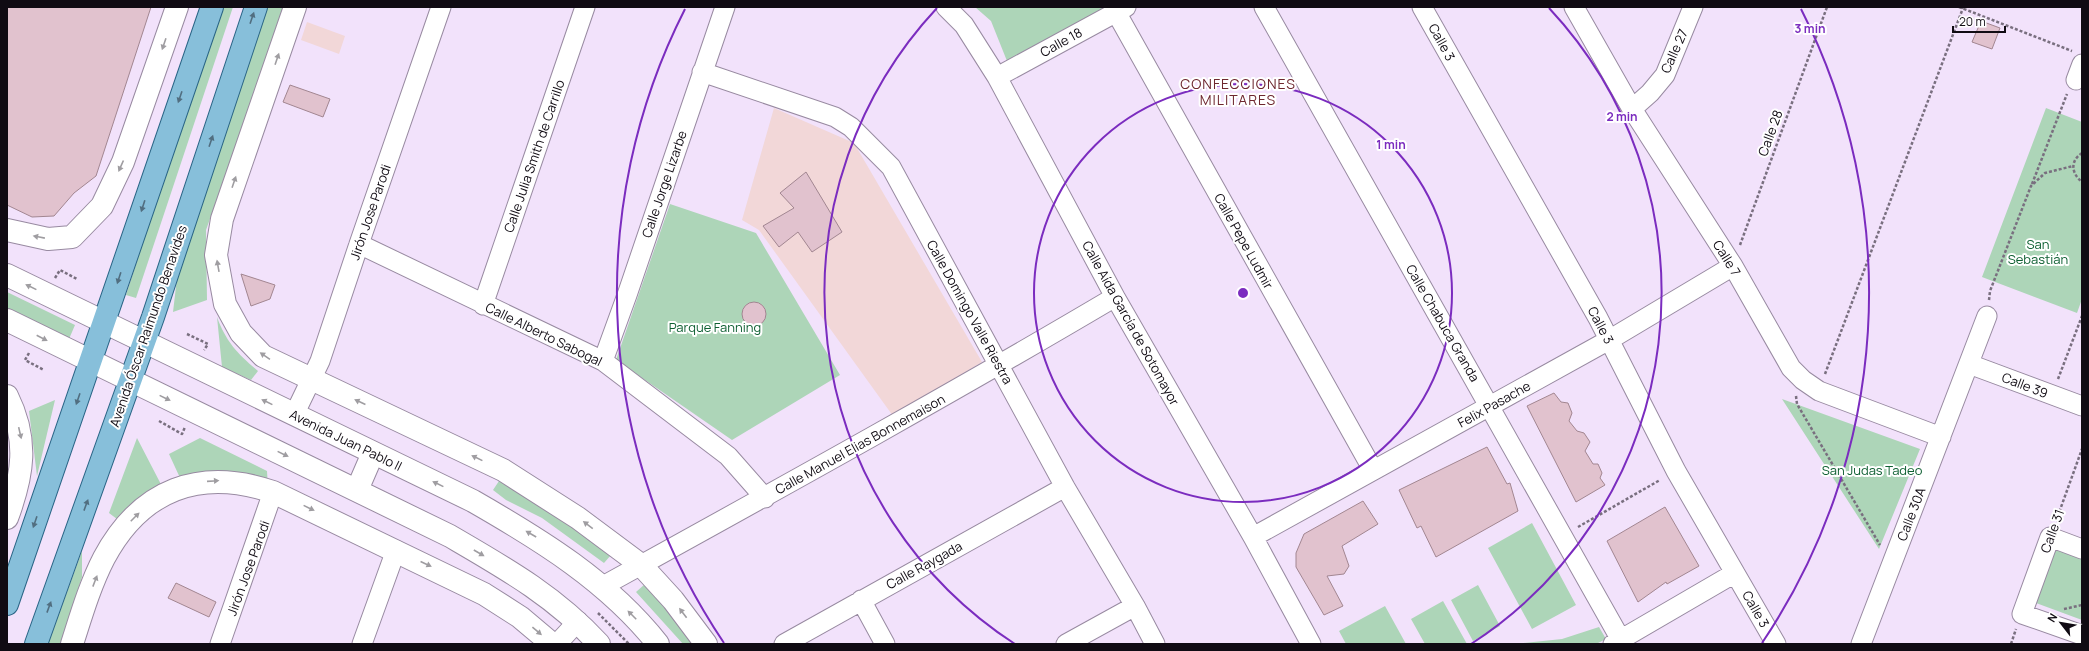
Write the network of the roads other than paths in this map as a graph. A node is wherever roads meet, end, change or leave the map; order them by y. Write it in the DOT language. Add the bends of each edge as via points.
graph roads {
  1 [pos="177,7"];
  2 [pos="212,7"];
  3 [pos="256,7"];
  4 [pos="295,7"];
  5 [pos="441,7"];
  6 [pos="585,7"];
  7 [pos="725,7"];
  8 [pos="946,7"];
  9 [pos="1264,7"];
  10 [pos="1422,7"];
  11 [pos="1574,7"];
  12 [pos="1693,7"];
  13 [pos="1121,10"];
  14 [pos="702,72"];
  15 [pos="997,78"];
  16 [pos="1632,109"];
  17 [pos="7,230"];
  18 [pos="359,244"];
  19 [pos="1733,266"];
  20 [pos="7,275"];
  21 [pos="1115,297"];
  22 [pos="483,305"];
  23 [pos="1987,316"];
  24 [pos="7,320"];
  25 [pos="104,323"];
  26 [pos="1609,340"];
  27 [pos="144,341"];
  28 [pos="603,361"];
  29 [pos="90,362"];
  30 [pos="1969,364"];
  31 [pos="999,366"];
  32 [pos="312,380"];
  33 [pos="130,381"];
  34 [pos="7,396"];
  35 [pos="1490,406"];
  36 [pos="2082,406"];
  37 [pos="294,415"];
  38 [pos="1941,437"];
  39 [pos="373,453"];
  40 [pos="1373,470"];
  41 [pos="1065,487"];
  42 [pos="357,490"];
  43 [pos="273,492"];
  44 [pos="765,498"];
  45 [pos="7,518"];
  46 [pos="1253,536"];
  47 [pos="2082,548"];
  48 [pos="396,550"];
  49 [pos="641,566"];
  50 [pos="1735,572"];
  51 [pos="603,586"];
  52 [pos="861,600"];
  53 [pos="7,604"];
  54 [pos="1136,606"];
  55 [pos="578,621"];
  56 [pos="2082,635"];
  57 [pos="1617,642"];
  58 [pos="36,644"];
  59 [pos="72,644"];
  60 [pos="220,644"];
  61 [pos="362,644"];
  62 [pos="552,644"];
  63 [pos="557,644"];
  64 [pos="599,644"];
  65 [pos="658,644"];
  66 [pos="706,644"];
  67 [pos="784,644"];
  68 [pos="885,644"];
  69 [pos="1066,644"];
  70 [pos="1155,644"];
  71 [pos="1311,644"];
  72 [pos="1776,644"];
  73 [pos="1861,644"];
  1 -- 17 [label="street, one-way" via="123,162 102,206 72,236 48,239"];
  2 -- 25 [label="main road, one-way"];
  27 -- 3 [label="main road, Avenida Óscar Raimundo Benavides, one-way"];
  32 -- 4 [label="street, one-way" via="263,356 241,333 225,304 216,255 222,219"];
  5 -- 18 [label="street, Jirón Jose Parodi"];
  6 -- 22 [label="street, Calle Julia Smith de Carrillo"];
  7 -- 14 [label="street, Calle Jorge Lizarbe"];
  8 -- 15 [label="street, Calle Aída García de Sotomayor" via="964,25"];
  9 -- 35 [label="street, Calle Chabuca Granda"];
  10 -- 26 [label="street, Calle 3"];
  11 -- 16 [label="street, Calle 7"];
  12 -- 16 [label="street, Calle 27" via="1665,75"];
  13 -- 15 [label="street, Calle 18"];
  13 -- 40 [label="street, Calle Pepe Ludmir"];
  14 -- 28 [label="street, Calle Jorge Lizarbe"];
  14 -- 31 [label="street, Calle Domingo Valle Riestra" via="835,117 851,127 873,147 890,167"];
  15 -- 21 [label="street, Calle Aída García de Sotomayor"];
  16 -- 19 [label="street, Calle 7"];
  18 -- 22 [label="street, Calle Alberto Sabogal"];
  18 -- 32 [label="street, Jirón Jose Parodi"];
  19 -- 26 [label="street, Felix Pasache"];
  19 -- 38 [label="street, Calle 7" via="1791,368 1802,380 1819,391"];
  25 -- 20 [label="street, Avenida Juan Pablo II, one-way"];
  21 -- 31 [label="street, Calle Manuel Elias Bonnemaison"];
  21 -- 46 [label="street, Calle Aída García de Sotomayor"];
  22 -- 28 [label="street, Calle Alberto Sabogal"];
  23 -- 30 [label="street, Calle 30A"];
  24 -- 29 [label="street, one-way"];
  25 -- 27 [label="street, Avenida Juan Pablo II"];
  25 -- 29 [label="main road"];
  26 -- 35 [label="street, Felix Pasache"];
  26 -- 50 [label="street, Calle 3" via="1676,471"];
  27 -- 33 [label="main road, Avenida Óscar Raimundo Benavides"];
  37 -- 27 [label="street, Avenida Juan Pablo II, one-way"];
  28 -- 44 [label="street, Calle Alberto Sabogal" via="728,456"];
  29 -- 33 [label="street"];
  29 -- 53 [label="main road, one-way"];
  30 -- 36 [label="street, Calle 39"];
  30 -- 38 [label="street, Calle 30A"];
  31 -- 41 [label="street, Calle Domingo Valle Riestra"];
  31 -- 44 [label="street, Calle Manuel Elias Bonnemaison"];
  32 -- 37 [label="street, Jirón Jose Parodi"];
  49 -- 32 [label="street, one-way" via="578,518 503,470"];
  33 -- 42 [label="street, one-way"];
  58 -- 33 [label="main road, Avenida Óscar Raimundo Benavides, one-way"];
  34 -- 45 [label="street, one-way" via="23,445 22,473"];
  35 -- 40 [label="street, Felix Pasache"];
  35 -- 57 [label="street, Calle Chabuca Granda"];
  37 -- 39 [label="street, Avenida Juan Pablo II"];
  38 -- 73 [label="street, Calle 30A"];
  39 -- 42 [label="street"];
  51 -- 39 [label="street, Avenida Juan Pablo II, one-way" via="545,543 512,523 473,501"];
  40 -- 46 [label="street, Felix Pasache"];
  41 -- 52 [label="street, Calle Raygada"];
  41 -- 54 [label="street, Calle Domingo Valle Riestra"];
  42 -- 55 [label="street, one-way" via="450,536 517,574"];
  43 -- 48 [label="street, one-way"];
  59 -- 43 [label="street, one-way" via="104,559 122,530 146,506 175,489 199,482 224,480 250,484"];
  43 -- 60 [label="street, Jirón Jose Parodi"];
  44 -- 49 [label="street, Calle Manuel Elias Bonnemaison"];
  46 -- 71 [label="street, Calle Aída García de Sotomayor"];
  47 -- 56 [label="street, Calle 31" via="2050,537 2022,614"];
  48 -- 61 [label="street"];
  48 -- 62 [label="street, one-way" via="484,594 520,617"];
  49 -- 51 [label="street, Calle Manuel Elias Bonnemaison"];
  66 -- 49 [label="street, one-way" via="673,600"];
  50 -- 57 [label="street"];
  50 -- 72 [label="street, Calle 3"];
  65 -- 51 [label="street, Avenida Juan Pablo II, one-way"];
  52 -- 67 [label="street, Calle Raygada"];
  52 -- 68 [label="street"];
  54 -- 69 [label="street"];
  54 -- 70 [label="street, Calle Domingo Valle Riestra"];
  55 -- 63 [label="street"];
  55 -- 64 [label="street"];
}
